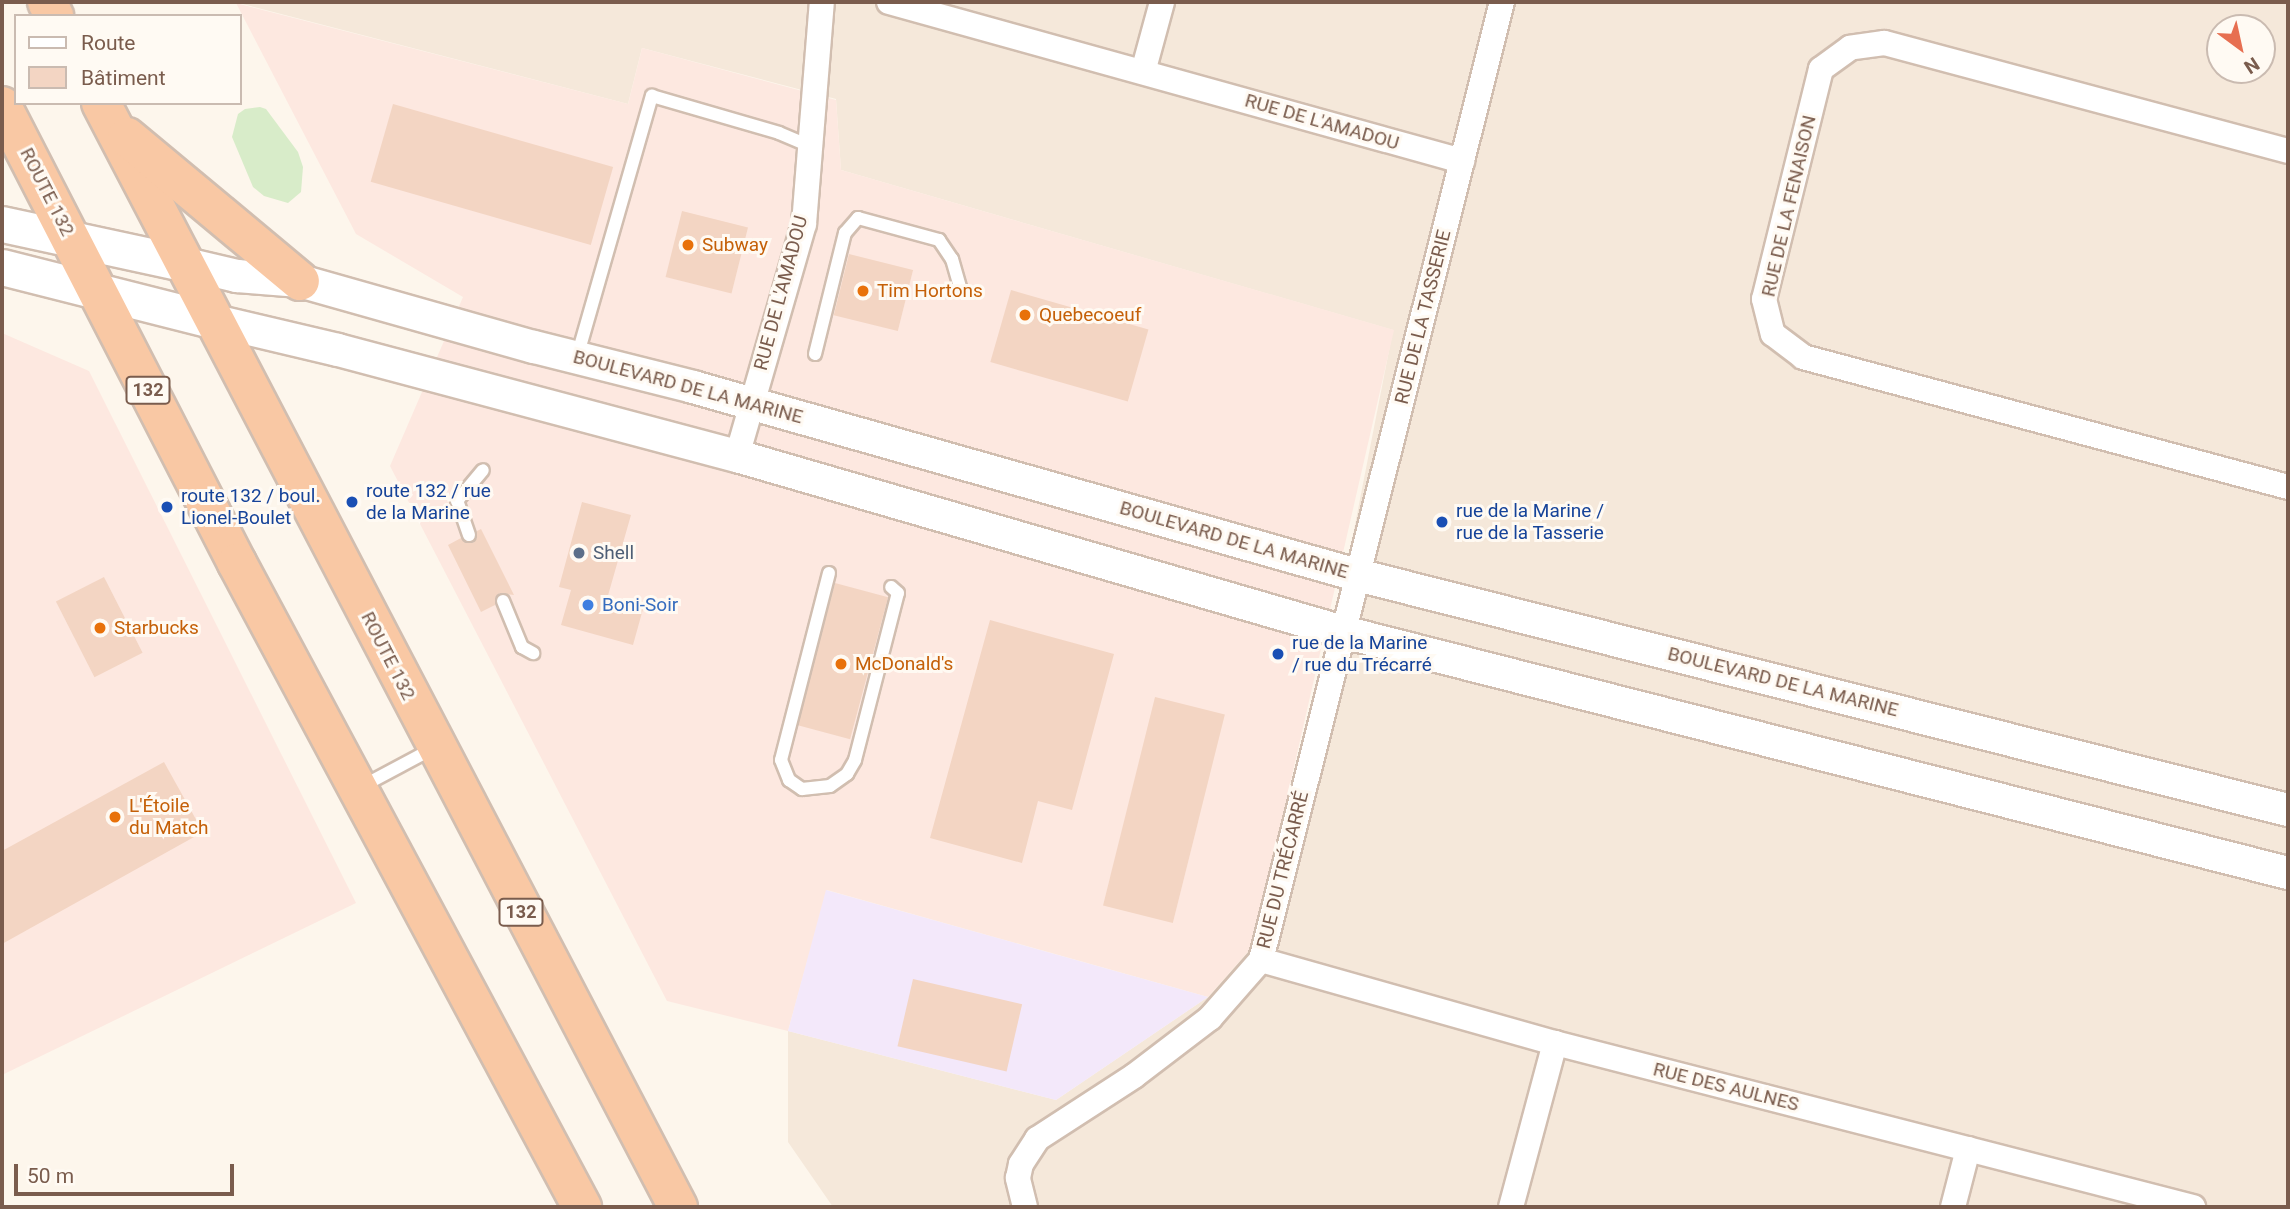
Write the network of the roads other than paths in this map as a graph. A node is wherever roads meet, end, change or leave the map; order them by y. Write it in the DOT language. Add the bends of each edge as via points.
graph roads {
  1 [pos="822,2"];
  2 [pos="889,2"];
  3 [pos="1162,2"];
  4 [pos="1502,2"];
  5 [pos="1143,72"];
  6 [pos="2,106"];
  7 [pos="106,113"];
  8 [pos="810,146"];
  9 [pos="2288,151"];
  10 [pos="1462,161"];
  11 [pos="2,225"];
  12 [pos="71,239"];
  13 [pos="182,263"];
  14 [pos="2,267"];
  15 [pos="300,281"];
  16 [pos="960,287"];
  17 [pos="99,294"];
  18 [pos="212,320"];
  19 [pos="814,354"];
  20 [pos="577,357"];
  21 [pos="750,404"];
  22 [pos="737,456"];
  23 [pos="483,470"];
  24 [pos="2288,487"];
  25 [pos="469,535"];
  26 [pos="829,573"];
  27 [pos="1357,575"];
  28 [pos="891,587"];
  29 [pos="503,601"];
  30 [pos="1343,632"];
  31 [pos="533,653"];
  32 [pos="436,748"];
  33 [pos="357,789"];
  34 [pos="2288,810"];
  35 [pos="2288,873"];
  36 [pos="1261,960"];
  37 [pos="1555,1043"];
  38 [pos="1968,1149"];
  39 [pos="582,1207"];
  40 [pos="678,1207"];
  41 [pos="1025,1207"];
  42 [pos="1511,1207"];
  43 [pos="1953,1207"];
  44 [pos="2193,1207"];
  1 -- 8 [label="street, RUE DE L'AMADOU"];
  2 -- 5 [label="street, RUE DE L'AMADOU"];
  3 -- 5 [label="street"];
  4 -- 10 [label="street, RUE DE LA TASSERIE"];
  5 -- 10 [label="street, RUE DE L'AMADOU"];
  6 -- 12 [label="highway, ROUTE 132 / 132"];
  7 -- 13 [label="highway, ROUTE 132 / 132"];
  7 -- 15 [label="highway"];
  8 -- 20 [label="lane" via="779,132 652,96"];
  8 -- 21 [label="street, RUE DE L'AMADOU" via="804,224"];
  9 -- 24 [label="street, RUE DE LA FENAISON" via="1884,43 1850,48 1821,69 1764,299 1773,334 1803,357"];
  10 -- 27 [label="street, RUE DE LA TASSERIE"];
  11 -- 12 [label="main road"];
  12 -- 13 [label="main road"];
  12 -- 17 [label="highway, ROUTE 132 / 132"];
  13 -- 15 [label="street, BOULEVARD DE LA MARINE" via="237,276"];
  13 -- 18 [label="highway, ROUTE 132 / 132"];
  14 -- 17 [label="main road"];
  15 -- 20 [label="street, BOULEVARD DE LA MARINE"];
  16 -- 19 [label="lane" via="952,259 939,240 858,218 845,233"];
  17 -- 18 [label="main road"];
  17 -- 33 [label="highway, ROUTE 132 / 132"];
  18 -- 22 [label="street"];
  18 -- 32 [label="highway, ROUTE 132 / 132"];
  20 -- 21 [label="street, BOULEVARD DE LA MARINE"];
  21 -- 22 [label="street, RUE DE L'AMADOU"];
  21 -- 27 [label="street, BOULEVARD DE LA MARINE"];
  22 -- 30 [label="street"];
  23 -- 25 [label="lane" via="457,501"];
  26 -- 28 [label="lane" via="781,760 789,780 802,789 830,786 847,775 855,760 898,593"];
  27 -- 30 [label="street, RUE DE LA TASSERIE"];
  27 -- 34 [label="street, BOULEVARD DE LA MARINE"];
  29 -- 31 [label="lane" via="522,648"];
  30 -- 35 [label="street"];
  30 -- 36 [label="street, RUE DU TRÉCARRÉ"];
  32 -- 33 [label="lane"];
  32 -- 40 [label="highway, ROUTE 132 / 132"];
  33 -- 39 [label="highway, ROUTE 132 / 132"];
  36 -- 37 [label="street, RUE DES AULNES"];
  36 -- 41 [label="street, RUE DU TRÉCARRÉ" via="1210,1018 1134,1076 1037,1139 1018,1178"];
  37 -- 38 [label="street, RUE DES AULNES"];
  37 -- 42 [label="street"];
  38 -- 43 [label="street"];
  38 -- 44 [label="street, RUE DES AULNES"];
}
